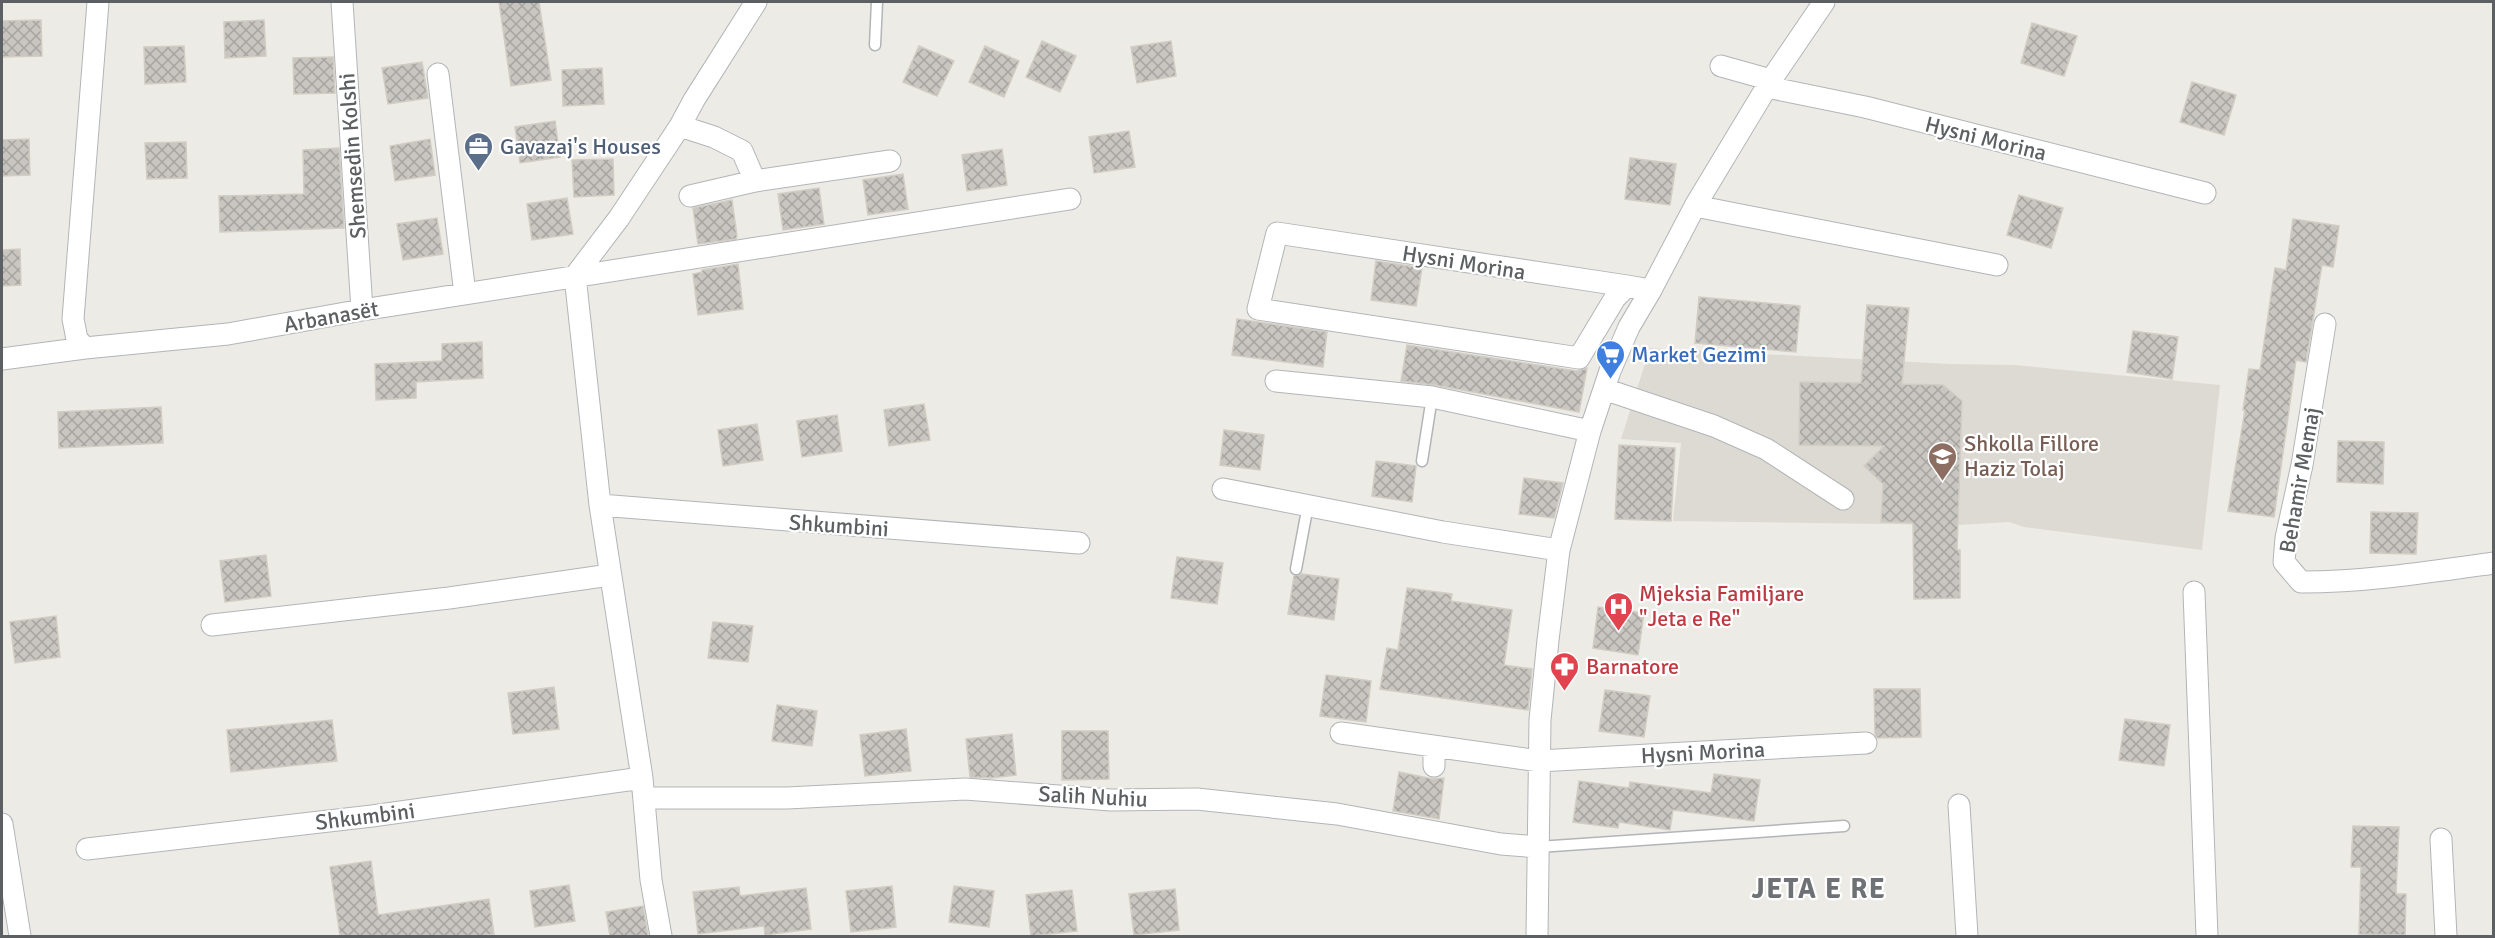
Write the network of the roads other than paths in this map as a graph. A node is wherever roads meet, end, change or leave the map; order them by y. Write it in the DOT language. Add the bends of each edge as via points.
graph roads {
  1 [pos="98,2"];
  2 [pos="342,2"];
  3 [pos="756,2"];
  4 [pos="877,2"];
  5 [pos="1824,2"];
  6 [pos="875,45"];
  7 [pos="1721,66"];
  8 [pos="438,74"];
  9 [pos="1769,83"];
  10 [pos="680,126"];
  11 [pos="890,161"];
  12 [pos="755,181"];
  13 [pos="2205,193"];
  14 [pos="690,196"];
  15 [pos="1070,199"];
  16 [pos="1695,206"];
  17 [pos="1996,265"];
  18 [pos="575,276"];
  19 [pos="1627,286"];
  20 [pos="1651,290"];
  21 [pos="465,294"];
  22 [pos="362,310"];
  23 [pos="2325,324"];
  24 [pos="86,348"];
  25 [pos="2,359"];
  26 [pos="1276,381"];
  27 [pos="1604,389"];
  28 [pos="1432,397"];
  29 [pos="1590,431"];
  30 [pos="1422,461"];
  31 [pos="1223,489"];
  32 [pos="1843,499"];
  33 [pos="600,505"];
  34 [pos="1308,505"];
  35 [pos="1079,543"];
  36 [pos="1559,550"];
  37 [pos="2493,563"];
  38 [pos="1296,569"];
  39 [pos="610,575"];
  40 [pos="2194,592"];
  41 [pos="212,625"];
  42 [pos="1341,733"];
  43 [pos="1866,743"];
  44 [pos="1539,761"];
  45 [pos="643,788"];
  46 [pos="1959,806"];
  47 [pos="2,824"];
  48 [pos="1844,826"];
  49 [pos="2441,839"];
  50 [pos="1538,847"];
  51 [pos="87,849"];
  52 [pos="20,936"];
  53 [pos="661,936"];
  54 [pos="1537,936"];
  55 [pos="1966,936"];
  56 [pos="2207,936"];
  57 [pos="2446,936"];
  1 -- 24 [label="street" via="74,319 77,339"];
  2 -- 22 [label="street, Shemsedin Kolshi"];
  3 -- 10 [label="street"];
  4 -- 6 [label="lane"];
  5 -- 9 [label="street"];
  7 -- 9 [label="street, Hysni Morina"];
  8 -- 21 [label="street"];
  9 -- 13 [label="street, Hysni Morina"];
  9 -- 16 [label="street"];
  10 -- 12 [label="street" via="742,151"];
  10 -- 18 [label="street"];
  11 -- 12 [label="street"];
  12 -- 14 [label="street"];
  15 -- 18 [label="street, Arbanasët"];
  16 -- 17 [label="street"];
  16 -- 20 [label="street"];
  18 -- 21 [label="street, Arbanasët"];
  18 -- 33 [label="street"];
  19 -- 19 [label="street, Hysni Morina" via="1277,233 1257,309 1579,358 1615,298"];
  19 -- 20 [label="street, Hysni Morina"];
  20 -- 27 [label="street" via="1629,327"];
  21 -- 22 [label="street, Arbanasët"];
  22 -- 24 [label="street, Arbanasët" via="228,334"];
  23 -- 37 [label="street, Behamir Memaj" via="2284,562 2301,582 2332,582"];
  24 -- 25 [label="street, Arbanasët"];
  26 -- 28 [label="street"];
  27 -- 29 [label="street"];
  27 -- 32 [label="street" via="1714,426 1766,449"];
  28 -- 29 [label="street"];
  28 -- 30 [label="lane"];
  29 -- 36 [label="street"];
  31 -- 34 [label="street"];
  33 -- 35 [label="street, Shkumbini"];
  33 -- 39 [label="street"];
  34 -- 36 [label="street"];
  34 -- 38 [label="lane"];
  36 -- 44 [label="street"];
  39 -- 41 [label="street"];
  39 -- 45 [label="street"];
  40 -- 56 [label="street"];
  42 -- 44 [label="street, Hysni Morina" via="1434,757"];
  43 -- 44 [label="street, Hysni Morina"];
  44 -- 50 [label="street"];
  45 -- 50 [label="street, Salih Nuhiu" via="787,798 965,789 1111,800 1197,799 1337,814 1501,844"];
  45 -- 51 [label="street, Shkumbini"];
  45 -- 53 [label="street" via="651,880"];
  46 -- 55 [label="street"];
  47 -- 52 [label="street"];
  48 -- 50 [label="lane"];
  49 -- 57 [label="street"];
  50 -- 54 [label="street"];
}
